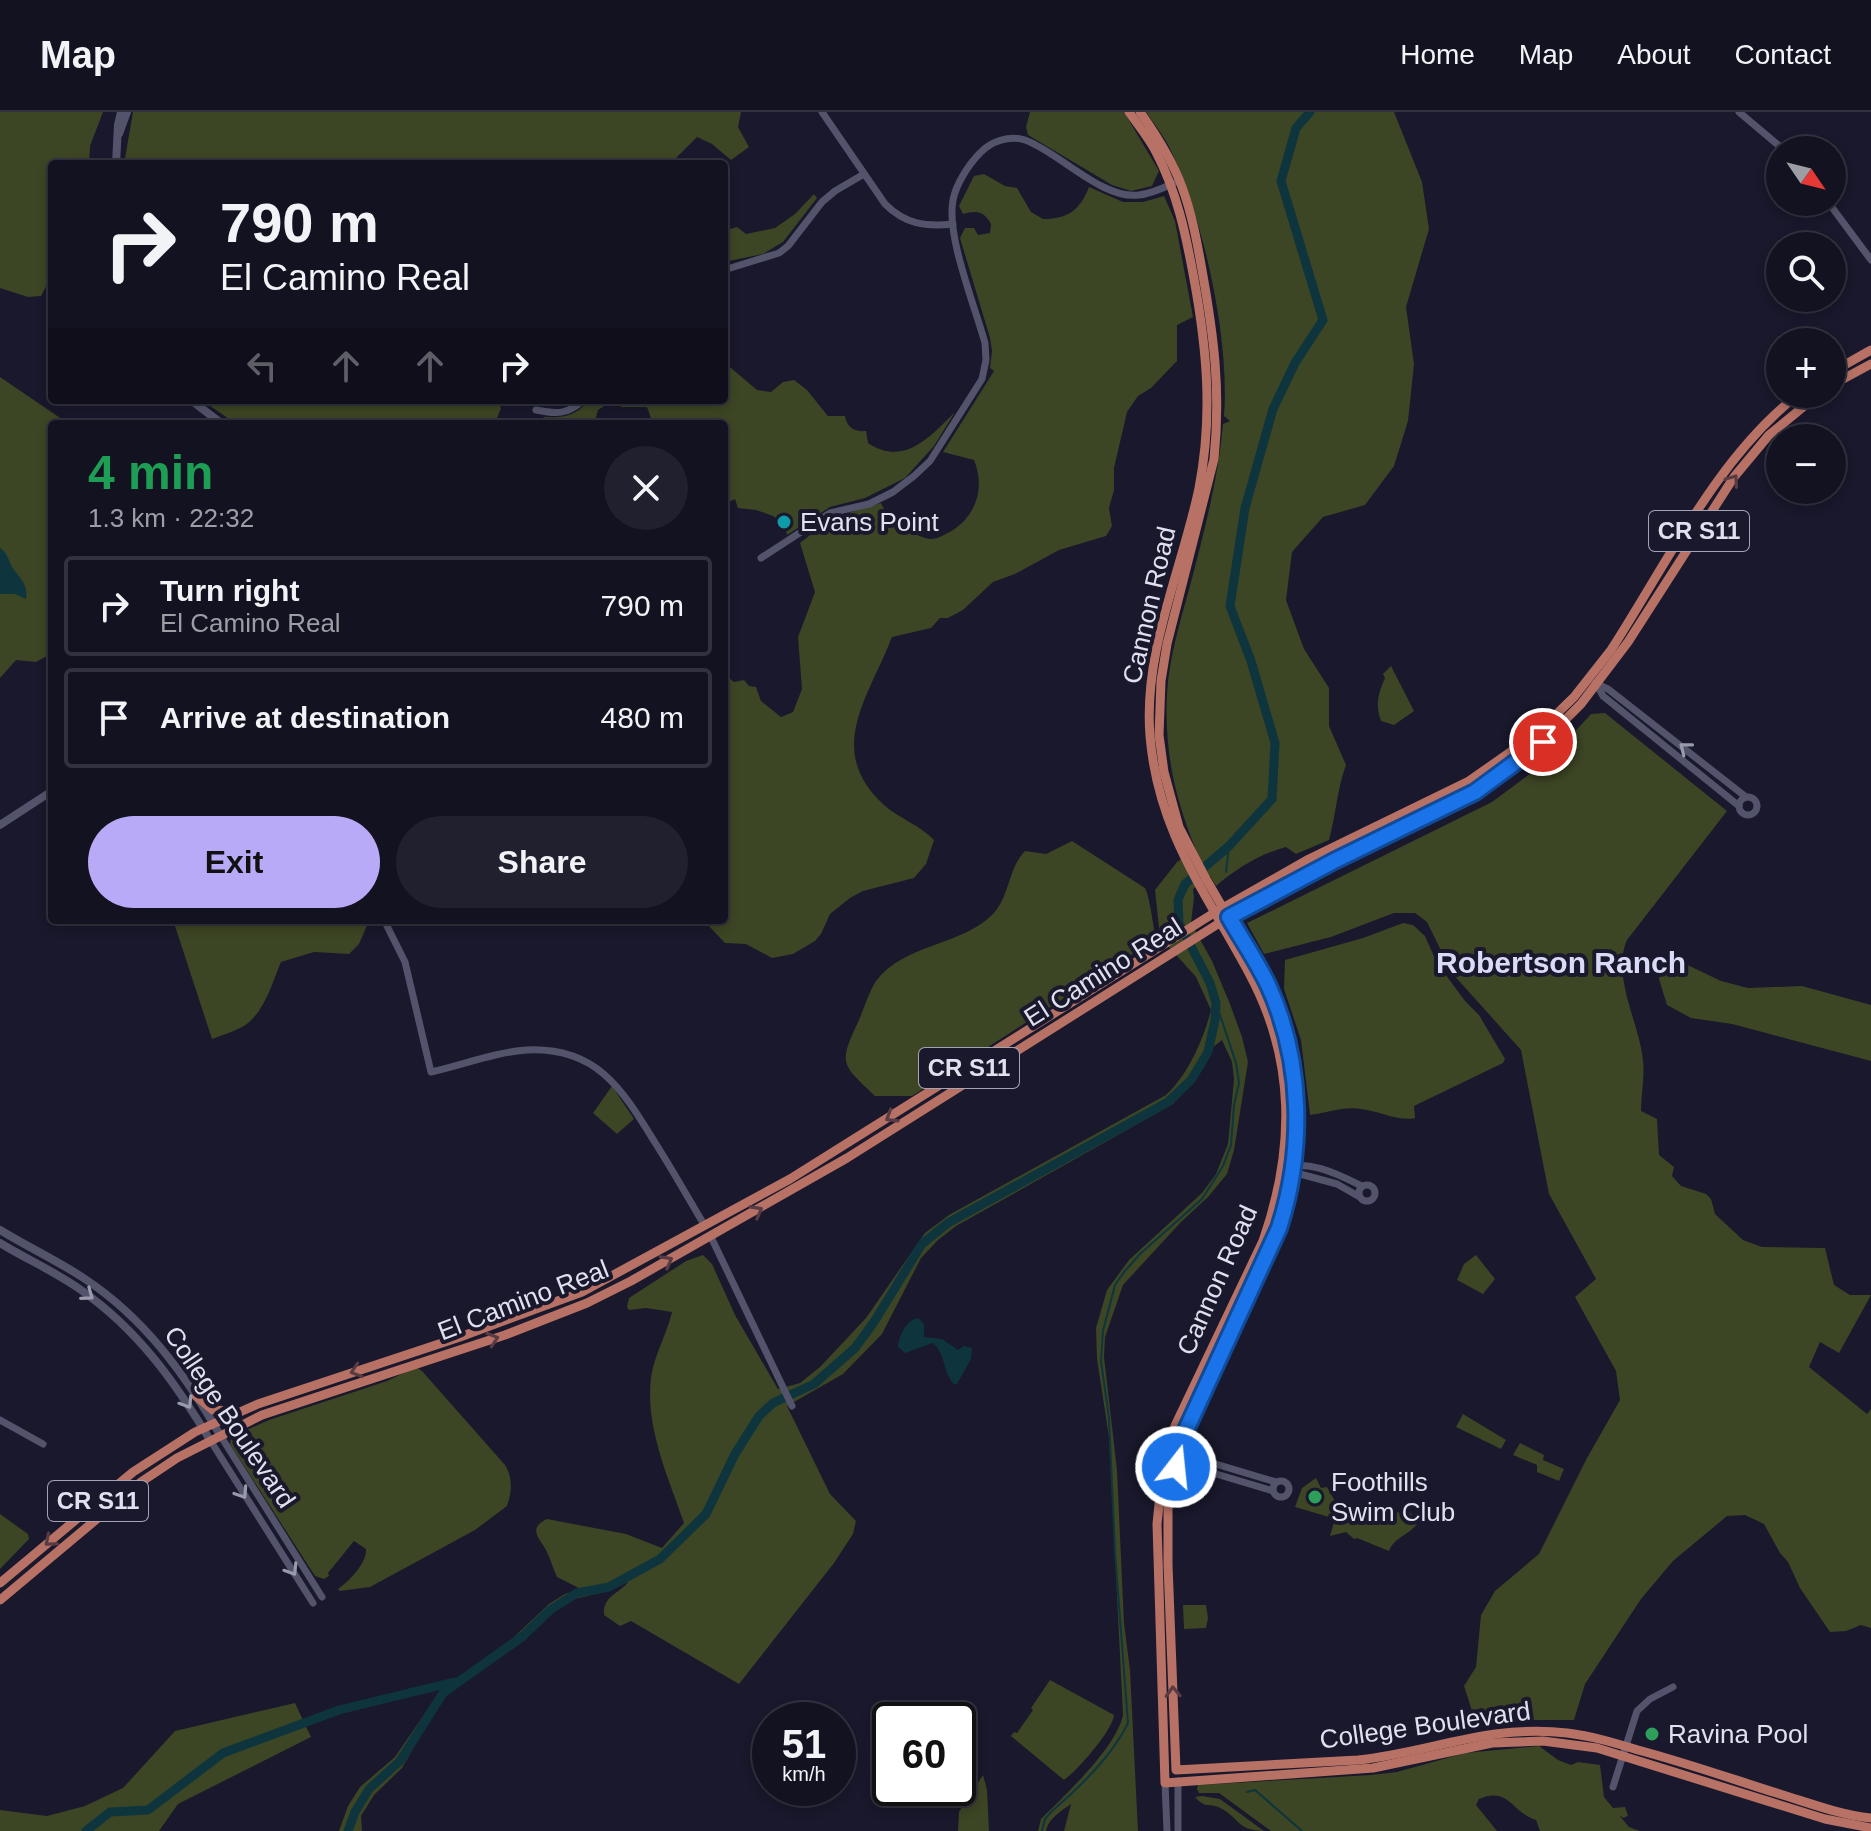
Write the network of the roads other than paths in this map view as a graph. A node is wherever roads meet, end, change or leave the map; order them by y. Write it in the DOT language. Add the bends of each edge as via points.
graph roads {
  1 [pos="121,112"];
  2 [pos="127,112"];
  3 [pos="822,112"];
  4 [pos="1129,112"];
  5 [pos="1140,112"];
  6 [pos="1739,112"];
  7 [pos="119,134"];
  8 [pos="1767,136"];
  9 [pos="116,160"];
  10 [pos="864,174"];
  11 [pos="1175,182"];
  12 [pos="1838,216"];
  13 [pos="953,224"];
  14 [pos="1871,260"];
  15 [pos="728,269"];
  16 [pos="1871,350"];
  17 [pos="1846,364"];
  18 [pos="1871,364"];
  19 [pos="1846,377"];
  20 [pos="196,404"];
  21 [pos="578,404"];
  22 [pos="1783,408"];
  23 [pos="1801,408"];
  24 [pos="536,410"];
  25 [pos="217,420"];
  26 [pos="761,558"];
  27 [pos="1593,682"];
  28 [pos="48,794"];
  29 [pos="1746,797"];
  30 [pos="1739,806"];
  31 [pos="0,825"];
  32 [pos="1222,913"];
  33 [pos="386,924"];
  34 [pos="1220,924"];
  35 [pos="1195,932"];
  36 [pos="1283,1168"];
  37 [pos="1294,1169"];
  38 [pos="1362,1186"];
  39 [pos="1358,1196"];
  40 [pos="705,1226"];
  41 [pos="0,1230"];
  42 [pos="711,1237"];
  43 [pos="0,1243"];
  44 [pos="196,1396"];
  45 [pos="792,1406"];
  46 [pos="237,1412"];
  47 [pos="0,1420"];
  48 [pos="213,1423"];
  49 [pos="202,1428"];
  50 [pos="220,1435"];
  51 [pos="210,1440"];
  52 [pos="43,1444"];
  53 [pos="1167,1455"];
  54 [pos="1178,1457"];
  55 [pos="1276,1482"];
  56 [pos="1273,1491"];
  57 [pos="0,1583"];
  58 [pos="322,1597"];
  59 [pos="0,1600"];
  60 [pos="313,1603"];
  61 [pos="1673,1687"];
  62 [pos="1624,1751"];
  63 [pos="1164,1771"];
  64 [pos="1177,1776"];
  65 [pos="1166,1786"];
  66 [pos="1613,1787"];
  67 [pos="1871,1818"];
  68 [pos="1871,1828"];
  69 [pos="1167,1831"];
  70 [pos="1178,1831"];
  1 -- 7 [label="main road"];
  2 -- 7 [label="main road"];
  3 -- 10 [label="street"];
  4 -- 11 [label="main road, Cannon Road"];
  5 -- 11 [label="main road, Cannon Road" via="1163,146"];
  6 -- 8 [label="street"];
  7 -- 9 [label="main road"];
  10 -- 13 [label="street" via="904,220"];
  10 -- 15 [label="street" via="822,202 779,253"];
  11 -- 13 [label="street" via="1142,195 1119,194 1039,146 1021,138 1001,140 982,150 967,169 953,197"];
  11 -- 32 [label="main road, Cannon Road" via="1208,367 1207,429 1199,488 1158,641 1149,714 1165,815"];
  12 -- 14 [label="street"];
  13 -- 26 [label="street" via="985,343 984,371 974,393 930,461 914,476 869,504 830,513"];
  16 -- 17 [label="main road"];
  18 -- 19 [label="main road"];
  20 -- 25 [label="main road"];
  21 -- 24 [label="street" via="555,414"];
  22 -- 27 [label="main road, El Camino Real / CR S11" via="1727,468"];
  27 -- 23 [label="main road, El Camino Real / CR S11, one-way" via="1628,642 1734,477 1776,428"];
  29 -- 27 [label="street, one-way"];
  27 -- 30 [label="street" via="1603,696"];
  27 -- 32 [label="main road, El Camino Real / CR S11" via="1543,742 1475,792"];
  28 -- 31 [label="main road"];
  29 -- 30 [label="street"];
  29 -- 30 [label="street" via="1756,801 1754,813 1743,813"];
  32 -- 34 [label="main road, Cannon Road"];
  32 -- 35 [label="main road, El Camino Real / CR S11"];
  32 -- 37 [label="main road, Cannon Road" via="1269,987 1287,1043 1297,1109"];
  33 -- 40 [label="street" via="405,962 431,1072 529,1050 586,1061 624,1091"];
  34 -- 35 [label="main road, El Camino Real / CR S11"];
  34 -- 36 [label="main road, Cannon Road" via="1250,974 1274,1032 1285,1083"];
  35 -- 40 [label="main road, El Camino Real / CR S11, one-way" via="1171,941 841,1148"];
  42 -- 35 [label="main road, El Camino Real / CR S11, one-way" via="847,1158 1176,950"];
  36 -- 37 [label="street"];
  36 -- 53 [label="main road, Cannon Road" via="1263,1241 1195,1381"];
  37 -- 38 [label="street" via="1321,1169"];
  37 -- 39 [label="street"];
  37 -- 54 [label="main road, Cannon Road" via="1276,1236 1192,1415"];
  38 -- 39 [label="street"];
  38 -- 39 [label="street" via="1373,1187 1374,1197 1365,1202"];
  40 -- 46 [label="main road, El Camino Real / CR S11, one-way" via="571,1297"];
  41 -- 44 [label="main road, College Boulevard" via="108,1296 141,1325"];
  42 -- 45 [label="street"];
  50 -- 42 [label="main road, El Camino Real / CR S11, one-way" via="262,1415 587,1303"];
  43 -- 49 [label="main road, College Boulevard, one-way" via="78,1288 133,1333 172,1379"];
  44 -- 46 [label="main road" via="213,1410"];
  44 -- 48 [label="main road, College Boulevard"];
  46 -- 48 [label="main road, El Camino Real / CR S11"];
  47 -- 52 [label="street"];
  48 -- 49 [label="main road, El Camino Real / CR S11"];
  48 -- 50 [label="main road, College Boulevard"];
  49 -- 51 [label="main road, College Boulevard"];
  49 -- 57 [label="main road, El Camino Real / CR S11, one-way" via="133,1472"];
  50 -- 51 [label="main road, El Camino Real / CR S11"];
  50 -- 58 [label="street, College Boulevard"];
  51 -- 59 [label="main road, El Camino Real / CR S11" via="141,1482"];
  51 -- 60 [label="street, College Boulevard, one-way"];
  53 -- 54 [label="street"];
  53 -- 63 [label="main road, Cannon Road" via="1157,1524"];
  54 -- 55 [label="street"];
  54 -- 56 [label="street"];
  64 -- 54 [label="main road, Cannon Road, one-way" via="1167,1525"];
  55 -- 56 [label="street"];
  55 -- 56 [label="street" via="1285,1481 1290,1490 1282,1497"];
  61 -- 62 [label="street" via="1637,1711"];
  62 -- 64 [label="main road, College Boulevard" via="1510,1741 1373,1768"];
  62 -- 66 [label="street"];
  62 -- 67 [label="main road, College Boulevard"];
  62 -- 68 [label="main road, College Boulevard" via="1825,1819"];
  63 -- 64 [label="main road, College Boulevard"];
  63 -- 65 [label="main road, Cannon Road"];
  64 -- 65 [label="main road, College Boulevard"];
  64 -- 70 [label="street"];
  65 -- 69 [label="street"];
}
